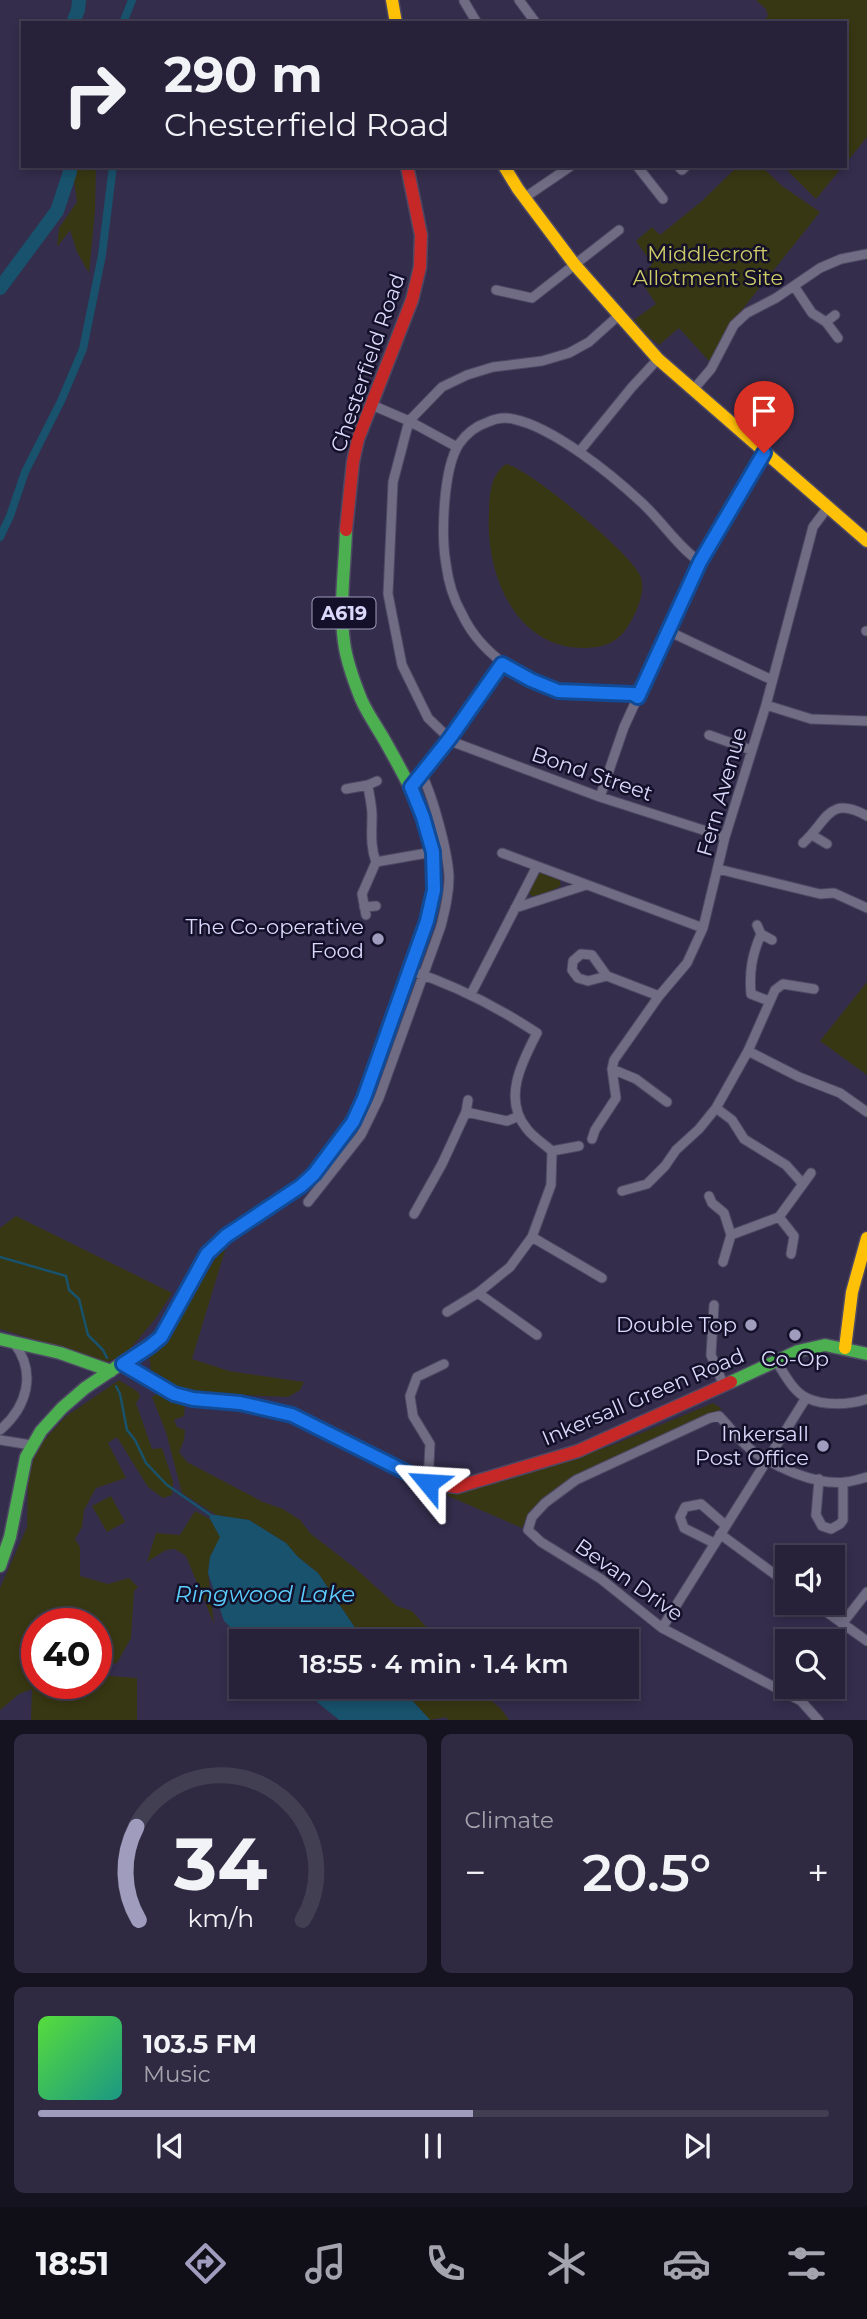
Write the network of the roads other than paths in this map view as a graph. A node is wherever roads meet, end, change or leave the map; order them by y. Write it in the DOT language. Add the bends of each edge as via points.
graph roads {
  1 [pos="393,0"];
  2 [pos="519,0"];
  3 [pos="464,1"];
  4 [pos="396,21"];
  5 [pos="476,21"];
  6 [pos="535,21"];
  7 [pos="407,168"];
  8 [pos="505,168"];
  9 [pos="569,168"];
  10 [pos="639,168"];
  11 [pos="654,187"];
  12 [pos="644,196"];
  13 [pos="524,198"];
  14 [pos="663,199"];
  15 [pos="619,230"];
  16 [pos="866,258"];
  17 [pos="575,265"];
  18 [pos="794,286"];
  19 [pos="496,290"];
  20 [pos="835,315"];
  21 [pos="618,316"];
  22 [pos="826,322"];
  23 [pos="838,338"];
  24 [pos="659,359"];
  25 [pos="693,390"];
  26 [pos="372,405"];
  27 [pos="409,421"];
  28 [pos="457,447"];
  29 [pos="579,452"];
  30 [pos="764,453"];
  31 [pos="828,506"];
  32 [pos="867,541"];
  33 [pos="700,562"];
  34 [pos="668,631"];
  35 [pos="502,664"];
  36 [pos="772,680"];
  37 [pos="638,697"];
  38 [pos="766,705"];
  39 [pos="867,721"];
  40 [pos="709,735"];
  41 [pos="450,738"];
  42 [pos="751,750"];
  43 [pos="422,775"];
  44 [pos="411,787"];
  45 [pos="346,789"];
  46 [pos="600,797"];
  47 [pos="867,816"];
  48 [pos="812,835"];
  49 [pos="725,837"];
  50 [pos="803,844"];
  51 [pos="827,844"];
  52 [pos="433,852"];
  53 [pos="502,853"];
  54 [pos="376,862"];
  55 [pos="537,866"];
  56 [pos="719,869"];
  57 [pos="586,886"];
  58 [pos="376,906"];
  59 [pos="515,908"];
  60 [pos="867,908"];
  61 [pos="703,928"];
  62 [pos="772,940"];
  63 [pos="408,971"];
  64 [pos="424,975"];
  65 [pos="607,976"];
  66 [pos="814,989"];
  67 [pos="471,994"];
  68 [pos="659,996"];
  69 [pos="769,1001"];
  70 [pos="748,1051"];
  71 [pos="612,1069"];
  72 [pos="468,1100"];
  73 [pos="667,1102"];
  74 [pos="716,1108"];
  75 [pos="466,1112"];
  76 [pos="867,1112"];
  77 [pos="519,1116"];
  78 [pos="592,1139"];
  79 [pos="579,1146"];
  80 [pos="552,1151"];
  81 [pos="811,1174"];
  82 [pos="803,1184"];
  83 [pos="622,1191"];
  84 [pos="709,1196"];
  85 [pos="308,1202"];
  86 [pos="414,1214"];
  87 [pos="779,1217"];
  88 [pos="731,1235"];
  89 [pos="532,1237"];
  90 [pos="867,1238"];
  91 [pos="791,1254"];
  92 [pos="723,1262"];
  93 [pos="863,1264"];
  94 [pos="602,1278"];
  95 [pos="478,1293"];
  96 [pos="714,1305"];
  97 [pos="447,1312"];
  98 [pos="537,1335"];
  99 [pos="0,1339"];
  100 [pos="13,1343"];
  101 [pos="845,1348"];
  102 [pos="867,1354"];
  103 [pos="776,1361"];
  104 [pos="444,1364"];
  105 [pos="117,1367"];
  106 [pos="724,1385"];
  107 [pos="806,1398"];
  108 [pos="867,1399"];
  109 [pos="0,1430"];
  110 [pos="0,1440"];
  111 [pos="31,1445"];
  112 [pos="768,1461"];
  113 [pos="867,1477"];
  114 [pos="819,1479"];
  115 [pos="428,1483"];
  116 [pos="843,1483"];
  117 [pos="725,1525"];
  118 [pos="719,1534"];
  119 [pos="714,1543"];
  120 [pos="0,1566"];
  121 [pos="775,1575"];
  122 [pos="867,1592"];
  123 [pos="830,1615"];
  124 [pos="842,1624"];
  125 [pos="662,1628"];
  126 [pos="867,1641"];
  127 [pos="819,1720"];
  1 -- 4 [label="main road"];
  2 -- 6 [label="street"];
  3 -- 5 [label="street"];
  7 -- 26 [label="main road, Chesterfield Road / A619" via="421,235 420,267"];
  8 -- 13 [label="main road"];
  9 -- 13 [label="street"];
  10 -- 11 [label="street"];
  11 -- 12 [label="street"];
  11 -- 14 [label="street"];
  13 -- 17 [label="main road"];
  15 -- 17 [label="street"];
  16 -- 18 [label="street" via="842,258"];
  17 -- 19 [label="street" via="532,299"];
  17 -- 21 [label="main road"];
  18 -- 22 [label="street" via="812,313"];
  18 -- 25 [label="street" via="734,325 711,369"];
  20 -- 22 [label="street"];
  21 -- 24 [label="main road"];
  21 -- 27 [label="street" via="569,354 493,367 442,387"];
  22 -- 23 [label="street"];
  24 -- 25 [label="main road"];
  24 -- 29 [label="street"];
  25 -- 30 [label="main road"];
  26 -- 27 [label="street"];
  26 -- 44 [label="main road, Chesterfield Road / A619" via="353,462 345,546 344,643 361,699"];
  27 -- 28 [label="street"];
  27 -- 41 [label="street" via="393,482 388,594 402,666 428,718"];
  28 -- 29 [label="street" via="479,425 505,418 544,431"];
  28 -- 35 [label="street" via="443,524 446,565 462,615"];
  29 -- 33 [label="street" via="642,503"];
  30 -- 31 [label="main road"];
  30 -- 33 [label="street"];
  31 -- 32 [label="main road"];
  31 -- 36 [label="street, Fern Avenue" via="813,527"];
  33 -- 34 [label="street"];
  34 -- 36 [label="street"];
  34 -- 37 [label="street"];
  35 -- 37 [label="street" via="558,691"];
  35 -- 41 [label="street"];
  36 -- 38 [label="street, Fern Avenue"];
  37 -- 46 [label="street"];
  38 -- 39 [label="street" via="811,719"];
  38 -- 42 [label="street, Fern Avenue"];
  40 -- 42 [label="street"];
  41 -- 43 [label="street"];
  41 -- 46 [label="street, Bond Street"];
  42 -- 49 [label="street, Fern Avenue"];
  43 -- 44 [label="street"];
  43 -- 64 [label="street" via="430,790 449,874 448,900"];
  44 -- 52 [label="main road, Chesterfield Road / A619"];
  45 -- 54 [label="street" via="372,783 370,832"];
  46 -- 49 [label="street, Bond Street"];
  47 -- 48 [label="street" via="852,808 838,808"];
  48 -- 50 [label="street"];
  48 -- 51 [label="street"];
  49 -- 56 [label="street, Fern Avenue"];
  52 -- 54 [label="street"];
  52 -- 63 [label="main road, Chesterfield Road / A619" via="434,890"];
  53 -- 55 [label="street"];
  54 -- 58 [label="street" via="362,894 365,911"];
  55 -- 57 [label="street"];
  55 -- 59 [label="street"];
  56 -- 60 [label="street" via="820,894 834,893"];
  56 -- 61 [label="street, Fern Avenue"];
  57 -- 59 [label="street"];
  57 -- 61 [label="street"];
  59 -- 67 [label="street"];
  61 -- 68 [label="street, Fern Avenue" via="687,963"];
  62 -- 69 [label="street" via="759,929 749,976 751,994"];
  63 -- 64 [label="street"];
  63 -- 105 [label="main road, Chesterfield Road / A619" via="364,1098 332,1152 301,1186 207,1254 161,1337"];
  64 -- 67 [label="street"];
  64 -- 85 [label="street" via="361,1135"];
  65 -- 68 [label="street"];
  66 -- 69 [label="street" via="783,984"];
  67 -- 77 [label="street" via="537,1032 520,1067 515,1096"];
  68 -- 71 [label="street, Fern Avenue"];
  69 -- 70 [label="street"];
  70 -- 74 [label="street"];
  70 -- 76 [label="street" via="839,1093"];
  71 -- 73 [label="street" via="636,1079"];
  71 -- 78 [label="street" via="616,1098"];
  72 -- 75 [label="street"];
  74 -- 82 [label="street" via="733,1121 744,1139 786,1165"];
  74 -- 83 [label="street" via="647,1184"];
  75 -- 77 [label="street" via="507,1121"];
  75 -- 86 [label="street"];
  77 -- 80 [label="street"];
  79 -- 80 [label="street"];
  80 -- 89 [label="street" via="551,1185"];
  81 -- 82 [label="street"];
  82 -- 87 [label="street"];
  84 -- 88 [label="street" via="724,1213"];
  87 -- 88 [label="street"];
  87 -- 91 [label="street" via="794,1236"];
  88 -- 92 [label="street"];
  89 -- 94 [label="street"];
  89 -- 95 [label="street" via="510,1267"];
  90 -- 93 [label="main road"];
  93 -- 101 [label="main road"];
  95 -- 97 [label="street"];
  95 -- 98 [label="street"];
  96 -- 106 [label="street" via="712,1355"];
  99 -- 100 [label="main road, Inkersall Green Road"];
  100 -- 105 [label="main road, Inkersall Green Road"];
  100 -- 109 [label="street" via="26,1362 28,1378 16,1412"];
  101 -- 102 [label="main road, Inkersall Green Road"];
  101 -- 103 [label="main road, Inkersall Green Road" via="825,1345"];
  103 -- 106 [label="main road, Inkersall Green Road"];
  103 -- 107 [label="street"];
  104 -- 115 [label="street" via="417,1377 410,1396 413,1416 430,1444"];
  105 -- 111 [label="main road, A619" via="66,1403"];
  105 -- 115 [label="main road, Inkersall Green Road" via="174,1394 292,1415"];
  106 -- 115 [label="main road, Inkersall Green Road" via="578,1451 457,1487"];
  107 -- 108 [label="street" via="839,1404"];
  107 -- 112 [label="street"];
  110 -- 111 [label="street"];
  111 -- 120 [label="main road, A619"];
  112 -- 114 [label="street"];
  112 -- 117 [label="street"];
  112 -- 125 [label="street, Bevan Drive" via="719,1416 710,1418 576,1480 531,1517 528,1530 541,1542 601,1578"];
  113 -- 116 [label="street"];
  114 -- 116 [label="street"];
  114 -- 116 [label="street" via="816,1515 822,1526 831,1529 843,1520"];
  117 -- 118 [label="street"];
  117 -- 119 [label="street" via="701,1504 685,1507 680,1517 684,1528"];
  118 -- 119 [label="street"];
  118 -- 121 [label="street"];
  119 -- 125 [label="street"];
  122 -- 124 [label="street"];
  123 -- 124 [label="street"];
  124 -- 126 [label="street"];
  125 -- 127 [label="street, Bevan Drive" via="801,1701"];
}
